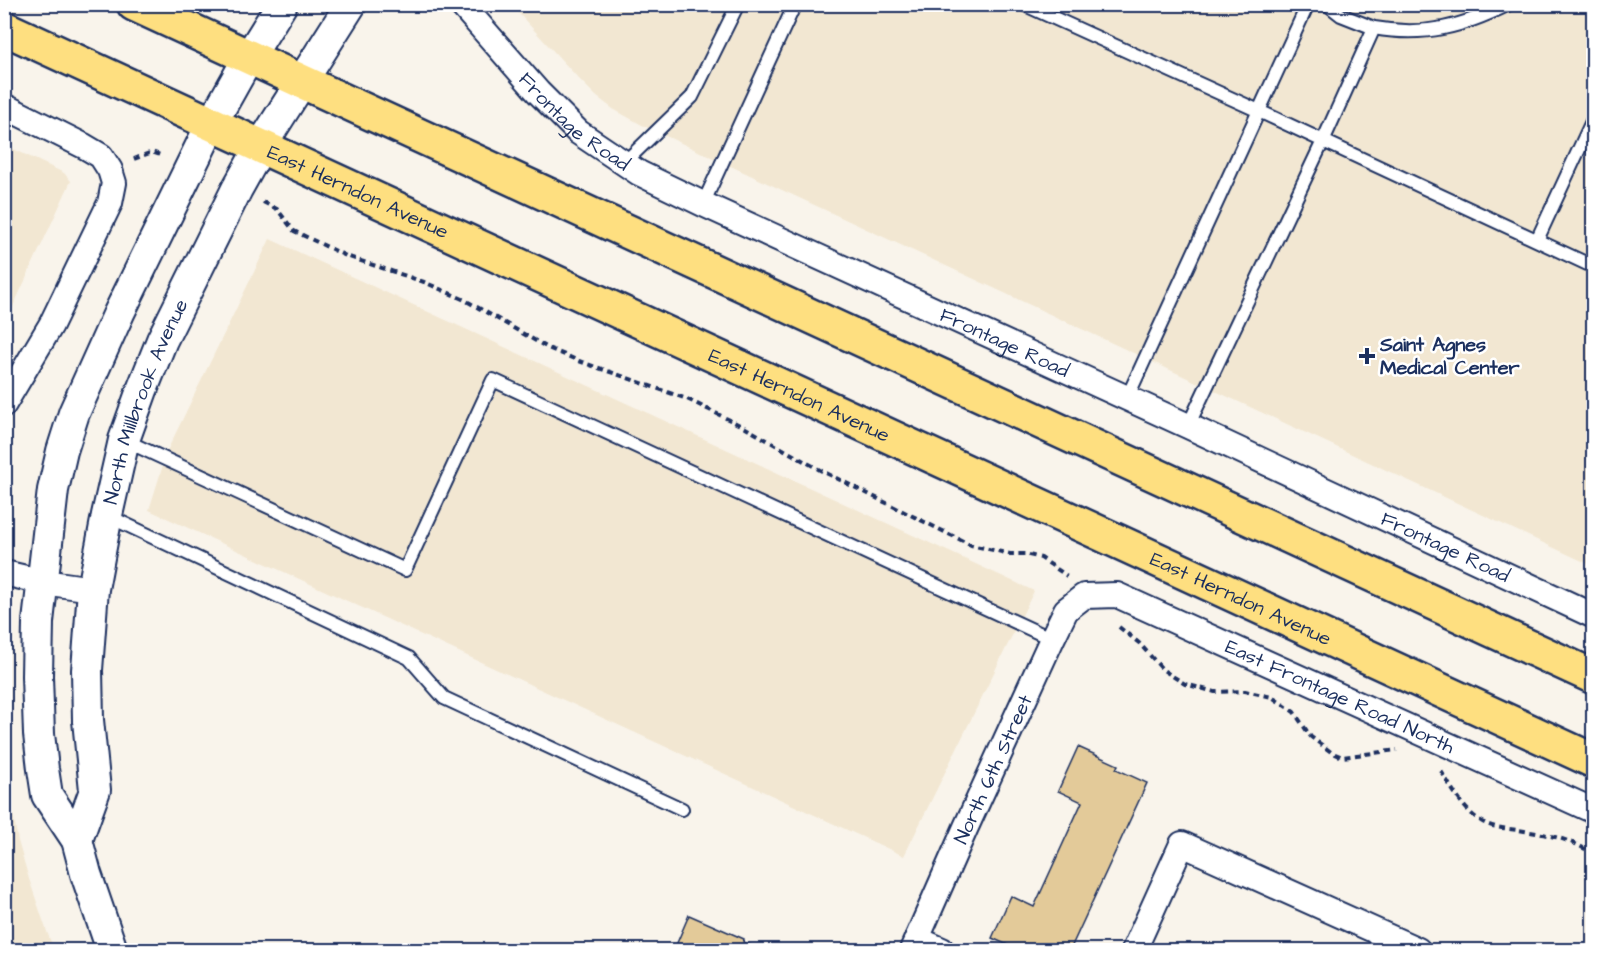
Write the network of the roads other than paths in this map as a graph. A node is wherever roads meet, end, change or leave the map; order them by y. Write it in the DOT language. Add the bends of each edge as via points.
graph roads {
  1 [pos="134,4"];
  2 [pos="282,4"];
  3 [pos="351,4"];
  4 [pos="460,4"];
  5 [pos="738,4"];
  6 [pos="795,4"];
  7 [pos="1023,4"];
  8 [pos="1308,4"];
  9 [pos="1327,4"];
  10 [pos="1509,4"];
  11 [pos="4,28"];
  12 [pos="1374,28"];
  13 [pos="249,57"];
  14 [pos="302,82"];
  15 [pos="4,106"];
  16 [pos="1259,111"];
  17 [pos="1593,117"];
  18 [pos="212,123"];
  19 [pos="1323,141"];
  20 [pos="261,146"];
  21 [pos="624,163"];
  22 [pos="703,204"];
  23 [pos="1537,240"];
  24 [pos="1593,267"];
  25 [pos="1126,398"];
  26 [pos="4,404"];
  27 [pos="1188,426"];
  28 [pos="124,440"];
  29 [pos="107,515"];
  30 [pos="4,573"];
  31 [pos="43,582"];
  32 [pos="93,589"];
  33 [pos="1084,596"];
  34 [pos="1593,616"];
  35 [pos="1052,639"];
  36 [pos="1593,677"];
  37 [pos="1593,761"];
  38 [pos="682,809"];
  39 [pos="1593,811"];
  40 [pos="77,840"];
  41 [pos="915,945"];
  42 [pos="112,951"];
  43 [pos="942,951"];
  44 [pos="1134,951"];
  45 [pos="1418,951"];
  1 -- 13 [label="main road"];
  2 -- 13 [label="street"];
  3 -- 14 [label="street, North Millbrook Avenue"];
  4 -- 21 [label="street, Frontage Road" via="578,132"];
  5 -- 21 [label="lane" via="692,97"];
  6 -- 22 [label="lane"];
  7 -- 16 [label="lane"];
  8 -- 16 [label="lane"];
  9 -- 12 [label="lane" via="1341,15"];
  10 -- 12 [label="lane" via="1488,15 1441,29"];
  11 -- 18 [label="main road, East Herndon Avenue"];
  12 -- 19 [label="lane"];
  13 -- 14 [label="main road"];
  13 -- 18 [label="street"];
  14 -- 20 [label="street, North Millbrook Avenue"];
  14 -- 36 [label="main road"];
  15 -- 26 [label="street" via="101,156 114,183 110,203 51,325"];
  16 -- 19 [label="lane"];
  16 -- 25 [label="lane"];
  17 -- 23 [label="lane"];
  18 -- 20 [label="main road, East Herndon Avenue"];
  18 -- 31 [label="street" via="74,413 53,490"];
  19 -- 23 [label="lane"];
  19 -- 27 [label="lane"];
  20 -- 28 [label="street, North Millbrook Avenue" via="162,340"];
  20 -- 37 [label="main road, East Herndon Avenue"];
  21 -- 22 [label="street, Frontage Road"];
  22 -- 25 [label="street, Frontage Road"];
  23 -- 24 [label="lane"];
  25 -- 27 [label="street, Frontage Road"];
  27 -- 34 [label="street, Frontage Road"];
  28 -- 29 [label="street, North Millbrook Avenue"];
  28 -- 35 [label="lane" via="405,570 493,380"];
  29 -- 32 [label="street, North Millbrook Avenue"];
  29 -- 38 [label="lane" via="409,658 444,698"];
  30 -- 31 [label="street"];
  31 -- 32 [label="street"];
  31 -- 40 [label="street" via="37,676 42,760 47,795"];
  32 -- 40 [label="street, North Millbrook Avenue" via="87,670 95,790"];
  33 -- 35 [label="street, North 6th Street" via="1066,610"];
  33 -- 39 [label="street, East Frontage Road North" via="1117,595"];
  35 -- 41 [label="street, North 6th Street"];
  40 -- 42 [label="street"];
  41 -- 43 [label="street"];
  44 -- 45 [label="street" via="1182,844"];
}
